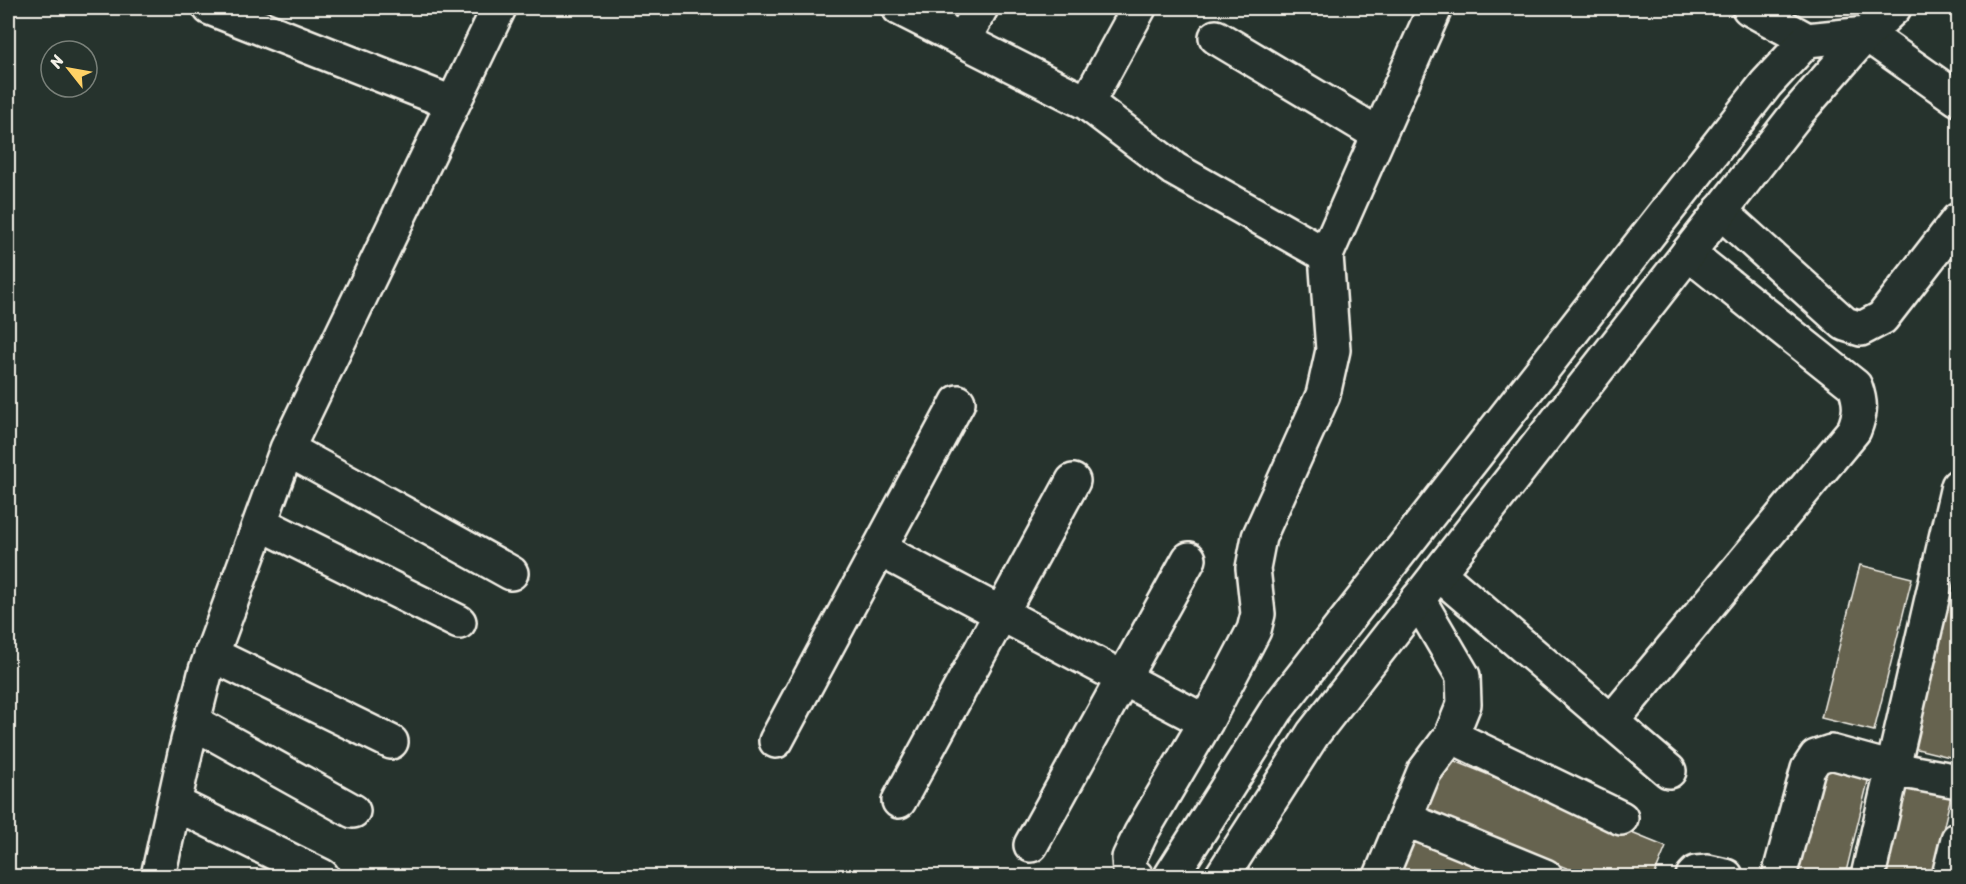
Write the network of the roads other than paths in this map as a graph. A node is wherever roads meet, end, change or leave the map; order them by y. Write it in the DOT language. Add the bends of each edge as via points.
graph roads {
  1 [pos="499,8"];
  2 [pos="898,8"];
  3 [pos="981,8"];
  4 [pos="1139,8"];
  5 [pos="1749,8"];
  6 [pos="1891,9"];
  7 [pos="224,10"];
  8 [pos="1429,10"];
  9 [pos="1866,34"];
  10 [pos="1216,37"];
  11 [pos="963,40"];
  12 [pos="1807,40"];
  13 [pos="1959,99"];
  14 [pos="452,103"];
  15 [pos="1087,103"];
  16 [pos="1378,134"];
  17 [pos="1720,211"];
  18 [pos="1959,220"];
  19 [pos="1688,254"];
  20 [pos="1326,255"];
  21 [pos="1946,260"];
  22 [pos="958,402"];
  23 [pos="287,449"];
  24 [pos="1073,481"];
  25 [pos="1959,486"];
  26 [pos="260,523"];
  27 [pos="879,549"];
  28 [pos="1189,559"];
  29 [pos="511,573"];
  30 [pos="1438,573"];
  31 [pos="1418,599"];
  32 [pos="1001,614"];
  33 [pos="459,622"];
  34 [pos="211,654"];
  35 [pos="1123,679"];
  36 [pos="193,722"];
  37 [pos="1206,722"];
  38 [pos="1611,722"];
  39 [pos="1451,736"];
  40 [pos="776,741"];
  41 [pos="391,742"];
  42 [pos="1893,769"];
  43 [pos="1669,771"];
  44 [pos="1959,781"];
  45 [pos="900,801"];
  46 [pos="174,803"];
  47 [pos="353,811"];
  48 [pos="1621,818"];
  49 [pos="1405,819"];
  50 [pos="1959,839"];
  51 [pos="1031,844"];
  52 [pos="158,876"];
  53 [pos="322,876"];
  54 [pos="1136,876"];
  55 [pos="1171,876"];
  56 [pos="1222,876"];
  57 [pos="1381,876"];
  58 [pos="1545,876"];
  59 [pos="1693,876"];
  60 [pos="1726,876"];
  61 [pos="1779,876"];
  62 [pos="1868,876"];
  63 [pos="1950,876"];
  1 -- 14 [label="street"];
  2 -- 11 [label="street"];
  3 -- 11 [label="street"];
  4 -- 15 [label="street"];
  5 -- 12 [label="street"];
  6 -- 9 [label="street"];
  7 -- 14 [label="street"];
  8 -- 16 [label="street"];
  9 -- 12 [label="street"];
  9 -- 13 [label="street"];
  9 -- 17 [label="street"];
  10 -- 16 [label="street"];
  11 -- 15 [label="street"];
  12 -- 55 [label="street" via="1766,84 1277,709"];
  14 -- 23 [label="street"];
  15 -- 20 [label="street" via="1174,169"];
  16 -- 20 [label="street"];
  17 -- 19 [label="street"];
  17 -- 21 [label="street" via="1845,324 1862,329 1882,318"];
  18 -- 21 [label="street"];
  19 -- 30 [label="street"];
  19 -- 38 [label="street" via="1855,386 1861,413 1854,430"];
  20 -- 37 [label="street" via="1333,350 1323,395 1259,537 1253,568 1258,614 1254,630"];
  22 -- 27 [label="street"];
  23 -- 26 [label="street"];
  23 -- 29 [label="street"];
  24 -- 32 [label="street"];
  25 -- 42 [label="street"];
  26 -- 33 [label="street"];
  26 -- 34 [label="street"];
  27 -- 32 [label="street"];
  27 -- 40 [label="street"];
  28 -- 35 [label="street"];
  30 -- 31 [label="street"];
  30 -- 38 [label="street"];
  31 -- 39 [label="street" via="1463,676 1464,704"];
  31 -- 56 [label="street" via="1313,734"];
  32 -- 35 [label="street"];
  32 -- 45 [label="street"];
  34 -- 36 [label="street"];
  34 -- 41 [label="street"];
  35 -- 37 [label="street"];
  35 -- 51 [label="street"];
  36 -- 46 [label="street"];
  36 -- 47 [label="street"];
  37 -- 54 [label="street" via="1129,858 1130,871"];
  38 -- 43 [label="street"];
  39 -- 48 [label="street"];
  39 -- 49 [label="street" via="1424,772"];
  42 -- 44 [label="street"];
  42 -- 61 [label="street" via="1831,752 1816,757 1808,769"];
  42 -- 62 [label="street"];
  46 -- 52 [label="street"];
  46 -- 53 [label="street"];
  49 -- 57 [label="street"];
  49 -- 58 [label="street"];
  50 -- 63 [label="street"];
  59 -- 60 [label="street" via="1708,872"];
}
